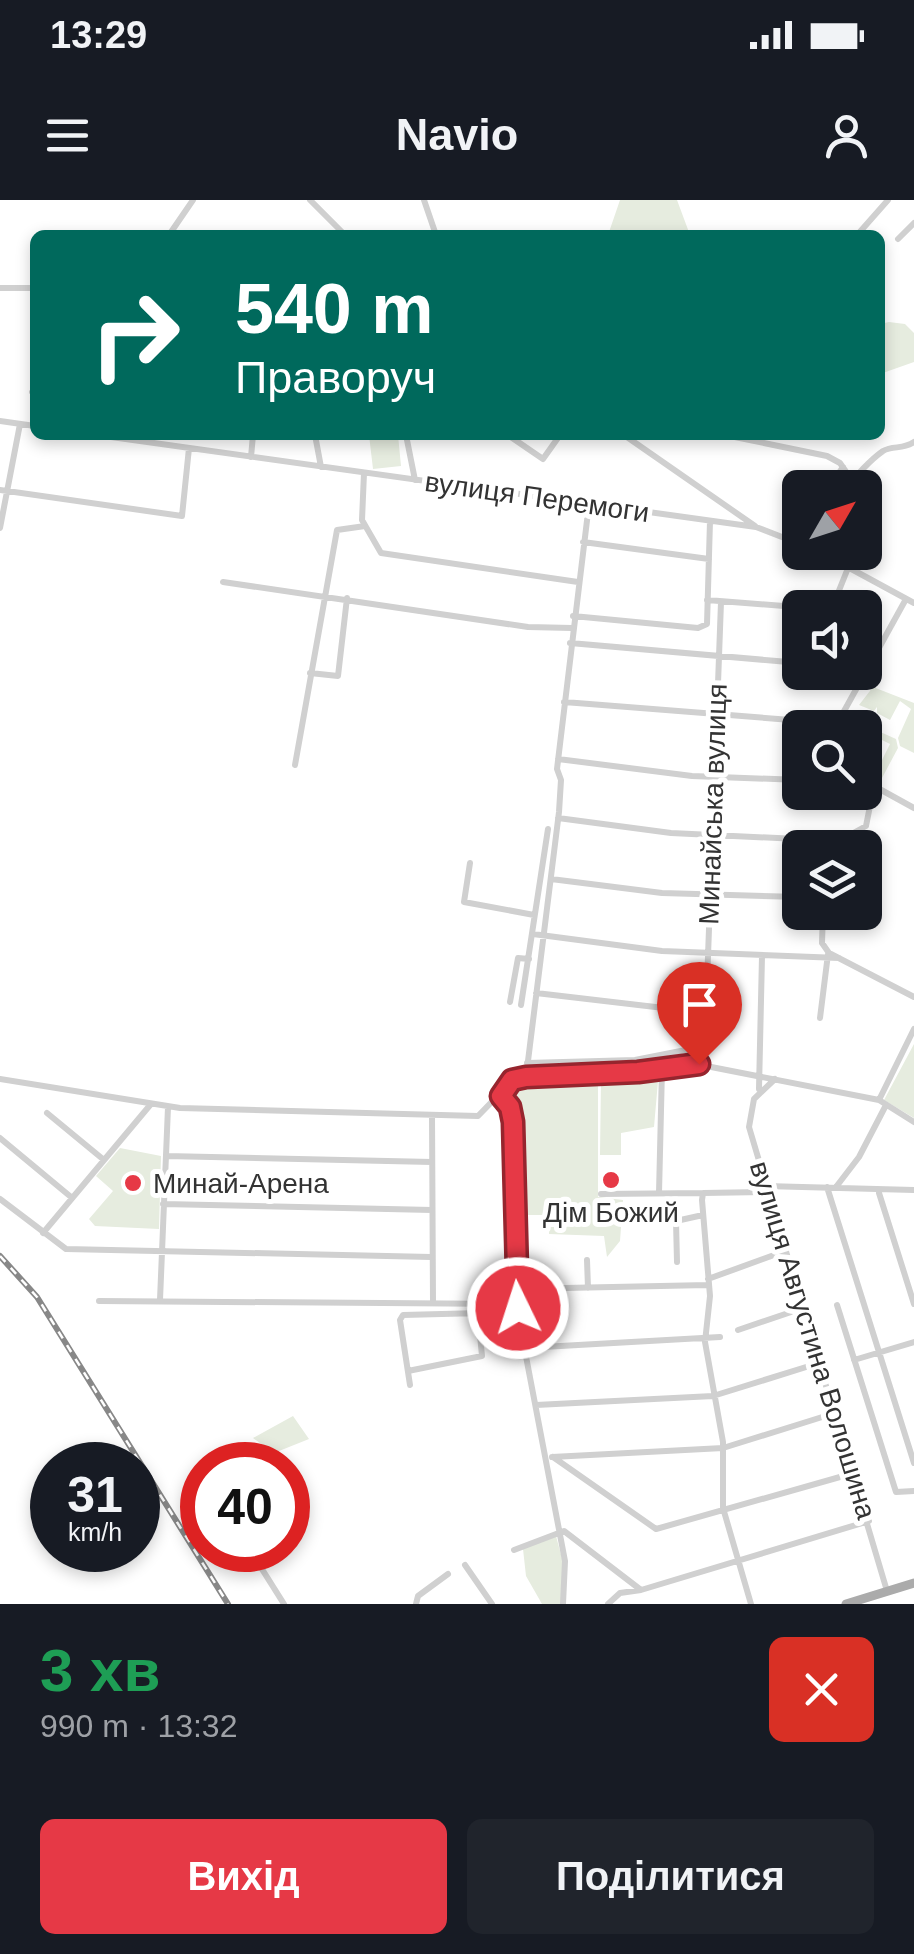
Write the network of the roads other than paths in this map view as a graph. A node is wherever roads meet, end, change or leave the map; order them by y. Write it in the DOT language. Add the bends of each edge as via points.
graph roads {
  1 [pos="193,200"];
  2 [pos="310,200"];
  3 [pos="424,200"];
  4 [pos="888,200"];
  5 [pos="914,223"];
  6 [pos="172,230"];
  7 [pos="340,230"];
  8 [pos="434,230"];
  9 [pos="862,230"];
  10 [pos="898,240"];
  11 [pos="0,288"];
  12 [pos="30,288"];
  13 [pos="0,421"];
  14 [pos="20,424"];
  15 [pos="30,425"];
  16 [pos="133,440"];
  17 [pos="253,440"];
  18 [pos="317,440"];
  19 [pos="407,440"];
  20 [pos="515,440"];
  21 [pos="556,440"];
  22 [pos="631,440"];
  23 [pos="751,440"];
  24 [pos="914,442"];
  25 [pos="190,448"];
  26 [pos="251,457"];
  27 [pos="321,467"];
  28 [pos="843,467"];
  29 [pos="841,470"];
  30 [pos="844,470"];
  31 [pos="864,470"];
  32 [pos="364,472"];
  33 [pos="415,480"];
  34 [pos="3,490"];
  35 [pos="589,504"];
  36 [pos="710,520"];
  37 [pos="364,526"];
  38 [pos="756,527"];
  39 [pos="0,528"];
  40 [pos="782,537"];
  41 [pos="583,542"];
  42 [pos="709,559"];
  43 [pos="852,570"];
  44 [pos="223,582"];
  45 [pos="578,582"];
  46 [pos="322,596"];
  47 [pos="347,598"];
  48 [pos="707,600"];
  49 [pos="910,601"];
  50 [pos="722,602"];
  51 [pos="782,606"];
  52 [pos="573,616"];
  53 [pos="572,628"];
  54 [pos="570,643"];
  55 [pos="718,656"];
  56 [pos="782,661"];
  57 [pos="310,673"];
  58 [pos="564,702"];
  59 [pos="844,710"];
  60 [pos="716,715"];
  61 [pos="782,721"];
  62 [pos="558,759"];
  63 [pos="295,765"];
  64 [pos="714,776"];
  65 [pos="782,779"];
  66 [pos="882,790"];
  67 [pos="914,808"];
  68 [pos="869,810"];
  69 [pos="558,818"];
  70 [pos="548,829"];
  71 [pos="712,835"];
  72 [pos="470,863"];
  73 [pos="551,879"];
  74 [pos="710,894"];
  75 [pos="782,896"];
  76 [pos="534,915"];
  77 [pos="822,930"];
  78 [pos="533,934"];
  79 [pos="543,935"];
  80 [pos="708,953"];
  81 [pos="828,955"];
  82 [pos="762,956"];
  83 [pos="528,959"];
  84 [pos="536,993"];
  85 [pos="914,996"];
  86 [pos="510,1002"];
  87 [pos="521,1005"];
  88 [pos="698,1012"];
  89 [pos="820,1018"];
  90 [pos="914,1029"];
  91 [pos="706,1046"];
  92 [pos="526,1063"];
  93 [pos="704,1066"];
  94 [pos="662,1068"];
  95 [pos="760,1073"];
  96 [pos="526,1077"];
  97 [pos="778,1078"];
  98 [pos="0,1079"];
  99 [pos="759,1090"];
  100 [pos="501,1096"];
  101 [pos="882,1103"];
  102 [pos="151,1104"];
  103 [pos="168,1107"];
  104 [pos="47,1114"];
  105 [pos="432,1115"];
  106 [pos="914,1122"];
  107 [pos="0,1138"];
  108 [pos="166,1156"];
  109 [pos="104,1160"];
  110 [pos="432,1162"];
  111 [pos="831,1187"];
  112 [pos="766,1189"];
  113 [pos="914,1190"];
  114 [pos="659,1193"];
  115 [pos="703,1193"];
  116 [pos="879,1193"];
  117 [pos="601,1194"];
  118 [pos="70,1197"];
  119 [pos="0,1199"];
  120 [pos="163,1204"];
  121 [pos="432,1210"];
  122 [pos="703,1215"];
  123 [pos="42,1233"];
  124 [pos="785,1251"];
  125 [pos="162,1252"];
  126 [pos="431,1257"];
  127 [pos="587,1260"];
  128 [pos="677,1262"];
  129 [pos="708,1282"];
  130 [pos="588,1288"];
  131 [pos="517,1289"];
  132 [pos="98,1301"];
  133 [pos="160,1301"];
  134 [pos="433,1302"];
  135 [pos="914,1304"];
  136 [pos="836,1305"];
  137 [pos="517,1308"];
  138 [pos="803,1308"];
  139 [pos="478,1314"];
  140 [pos="738,1330"];
  141 [pos="720,1337"];
  142 [pos="705,1339"];
  143 [pos="914,1342"];
  144 [pos="525,1348"];
  145 [pos="878,1352"];
  146 [pos="854,1360"];
  147 [pos="819,1363"];
  148 [pos="408,1371"];
  149 [pos="410,1385"];
  150 [pos="713,1396"];
  151 [pos="536,1405"];
  152 [pos="835,1413"];
  153 [pos="723,1448"];
  154 [pos="550,1458"];
  155 [pos="914,1464"];
  156 [pos="854,1472"];
  157 [pos="914,1491"];
  158 [pos="724,1513"];
  159 [pos="869,1521"];
  160 [pos="560,1532"];
  161 [pos="514,1550"];
  162 [pos="739,1560"];
  163 [pos="465,1565"];
  164 [pos="264,1572"];
  165 [pos="448,1574"];
  166 [pos="628,1580"];
  167 [pos="914,1583"];
  168 [pos="641,1590"];
  169 [pos="886,1592"];
  170 [pos="620,1593"];
  171 [pos="872,1600"];
  172 [pos="284,1604"];
  173 [pos="416,1604"];
  174 [pos="492,1604"];
  175 [pos="563,1604"];
  176 [pos="608,1604"];
  177 [pos="751,1604"];
  178 [pos="846,1604"];
  1 -- 6 [label="street"];
  2 -- 7 [label="street"];
  3 -- 8 [label="street"];
  4 -- 9 [label="street"];
  5 -- 10 [label="street"];
  11 -- 12 [label="street"];
  13 -- 14 [label="street"];
  14 -- 15 [label="street"];
  14 -- 34 [label="street"];
  16 -- 25 [label="street, вулиця Перемоги"];
  17 -- 26 [label="street"];
  18 -- 27 [label="street"];
  19 -- 33 [label="street"];
  20 -- 21 [label="street" via="543,459"];
  22 -- 38 [label="street"];
  23 -- 28 [label="street" via="818,453"];
  24 -- 31 [label="street" via="885,449"];
  25 -- 26 [label="street, вулиця Перемоги"];
  25 -- 34 [label="street" via="182,516"];
  26 -- 27 [label="street, вулиця Перемоги"];
  27 -- 32 [label="street, вулиця Перемоги"];
  28 -- 29 [label="street"];
  28 -- 30 [label="street"];
  32 -- 33 [label="street, вулиця Перемоги"];
  32 -- 37 [label="street"];
  33 -- 35 [label="street, вулиця Перемоги"];
  34 -- 39 [label="street"];
  35 -- 36 [label="street, вулиця Перемоги"];
  35 -- 41 [label="street"];
  36 -- 38 [label="street, вулиця Перемоги"];
  36 -- 42 [label="street"];
  37 -- 45 [label="street" via="381,553"];
  37 -- 46 [label="street" via="338,528 329,592"];
  38 -- 40 [label="street, вулиця Перемоги"];
  41 -- 42 [label="street"];
  41 -- 45 [label="street"];
  42 -- 48 [label="street"];
  43 -- 49 [label="street"];
  44 -- 46 [label="street"];
  45 -- 52 [label="street"];
  46 -- 47 [label="street"];
  46 -- 57 [label="street"];
  47 -- 53 [label="street"];
  47 -- 57 [label="street" via="338,676"];
  48 -- 50 [label="street"];
  48 -- 52 [label="street" via="707,624 698,628"];
  49 -- 59 [label="street"];
  50 -- 51 [label="street"];
  50 -- 55 [label="street, Минайська вулиця"];
  52 -- 53 [label="street"];
  53 -- 54 [label="street"];
  54 -- 55 [label="street"];
  54 -- 58 [label="street"];
  55 -- 56 [label="street"];
  55 -- 60 [label="street, Минайська вулиця"];
  57 -- 63 [label="street"];
  58 -- 60 [label="street"];
  58 -- 62 [label="street"];
  60 -- 61 [label="street"];
  60 -- 64 [label="street, Минайська вулиця"];
  62 -- 64 [label="street"];
  62 -- 69 [label="street"];
  64 -- 65 [label="street"];
  64 -- 71 [label="street, Минайська вулиця"];
  66 -- 67 [label="street"];
  68 -- 71 [label="street" via="866,826 840,841"];
  69 -- 71 [label="street"];
  69 -- 73 [label="street"];
  70 -- 76 [label="street"];
  71 -- 74 [label="street, Минайська вулиця"];
  72 -- 76 [label="street" via="464,902"];
  73 -- 74 [label="street"];
  73 -- 79 [label="street"];
  74 -- 75 [label="street"];
  74 -- 80 [label="street, Минайська вулиця"];
  76 -- 78 [label="street"];
  77 -- 81 [label="street"];
  78 -- 79 [label="street"];
  78 -- 83 [label="street"];
  79 -- 80 [label="street"];
  79 -- 84 [label="street"];
  80 -- 82 [label="street"];
  80 -- 91 [label="street, Минайська вулиця"];
  81 -- 82 [label="street"];
  81 -- 85 [label="street"];
  81 -- 89 [label="street"];
  82 -- 95 [label="street, вулиця Августина Волошина"];
  83 -- 86 [label="street" via="518,958"];
  83 -- 87 [label="street"];
  84 -- 88 [label="street"];
  84 -- 92 [label="street"];
  90 -- 101 [label="street"];
  91 -- 92 [label="street" via="635,1060"];
  91 -- 93 [label="street, Минайська вулиця"];
  92 -- 96 [label="street"];
  93 -- 94 [label="street"];
  93 -- 95 [label="street"];
  94 -- 96 [label="street"];
  94 -- 114 [label="street"];
  95 -- 97 [label="street"];
  95 -- 99 [label="street, вулиця Августина Волошина"];
  96 -- 100 [label="street" via="512,1080"];
  97 -- 99 [label="street"];
  97 -- 101 [label="street"];
  98 -- 102 [label="street"];
  99 -- 112 [label="street, вулиця Августина Волошина" via="749,1127"];
  100 -- 105 [label="street" via="482,1115"];
  100 -- 131 [label="street" via="513,1122"];
  101 -- 106 [label="street"];
  101 -- 111 [label="street" via="859,1157"];
  102 -- 103 [label="street"];
  102 -- 109 [label="street"];
  103 -- 105 [label="street"];
  103 -- 108 [label="street"];
  104 -- 109 [label="street"];
  105 -- 110 [label="street"];
  107 -- 118 [label="street"];
  108 -- 110 [label="street"];
  108 -- 120 [label="street"];
  109 -- 118 [label="street"];
  110 -- 121 [label="street"];
  111 -- 112 [label="street"];
  111 -- 113 [label="street"];
  111 -- 145 [label="street"];
  112 -- 115 [label="street"];
  112 -- 124 [label="street, вулиця Августина Волошина"];
  114 -- 115 [label="street"];
  114 -- 117 [label="street"];
  115 -- 122 [label="street"];
  116 -- 135 [label="street"];
  118 -- 123 [label="street"];
  119 -- 123 [label="street"];
  120 -- 121 [label="street"];
  120 -- 125 [label="street"];
  121 -- 126 [label="street"];
  122 -- 128 [label="street" via="676,1221"];
  122 -- 129 [label="street"];
  123 -- 125 [label="street" via="66,1249"];
  124 -- 129 [label="street"];
  124 -- 138 [label="street, вулиця Августина Волошина"];
  125 -- 126 [label="street"];
  125 -- 133 [label="street"];
  126 -- 134 [label="street"];
  127 -- 130 [label="street"];
  129 -- 130 [label="street"];
  129 -- 142 [label="street"];
  130 -- 131 [label="street"];
  131 -- 137 [label="street"];
  132 -- 133 [label="street"];
  133 -- 134 [label="street"];
  134 -- 137 [label="street"];
  136 -- 146 [label="street"];
  137 -- 139 [label="street"];
  137 -- 144 [label="street"];
  138 -- 140 [label="street"];
  138 -- 147 [label="street, вулиця Августина Волошина"];
  139 -- 148 [label="street" via="482,1356"];
  139 -- 148 [label="street" via="403,1315"];
  141 -- 142 [label="street"];
  142 -- 144 [label="street"];
  142 -- 150 [label="street"];
  143 -- 145 [label="street"];
  144 -- 151 [label="street"];
  145 -- 146 [label="street"];
  145 -- 155 [label="street"];
  146 -- 157 [label="street" via="896,1492"];
  147 -- 150 [label="street"];
  147 -- 152 [label="street, вулиця Августина Волошина"];
  148 -- 149 [label="street"];
  150 -- 151 [label="street"];
  150 -- 153 [label="street"];
  151 -- 154 [label="street"];
  152 -- 153 [label="street"];
  152 -- 156 [label="street, вулиця Августина Волошина"];
  153 -- 154 [label="street"];
  153 -- 158 [label="street"];
  154 -- 158 [label="street" via="652,1528"];
  154 -- 160 [label="street"];
  156 -- 158 [label="street"];
  156 -- 159 [label="street, вулиця Августина Волошина"];
  158 -- 162 [label="street"];
  159 -- 162 [label="street"];
  159 -- 169 [label="street, вулиця Августина Волошина"];
  160 -- 161 [label="street"];
  160 -- 166 [label="street"];
  160 -- 175 [label="street"];
  162 -- 168 [label="street"];
  162 -- 177 [label="street"];
  163 -- 174 [label="street"];
  164 -- 172 [label="street"];
  165 -- 173 [label="street"];
  166 -- 168 [label="street"];
  166 -- 170 [label="street"];
  167 -- 169 [label="main road"];
  168 -- 170 [label="street"];
  169 -- 171 [label="main road"];
  170 -- 176 [label="street"];
  171 -- 178 [label="main road"];
}
